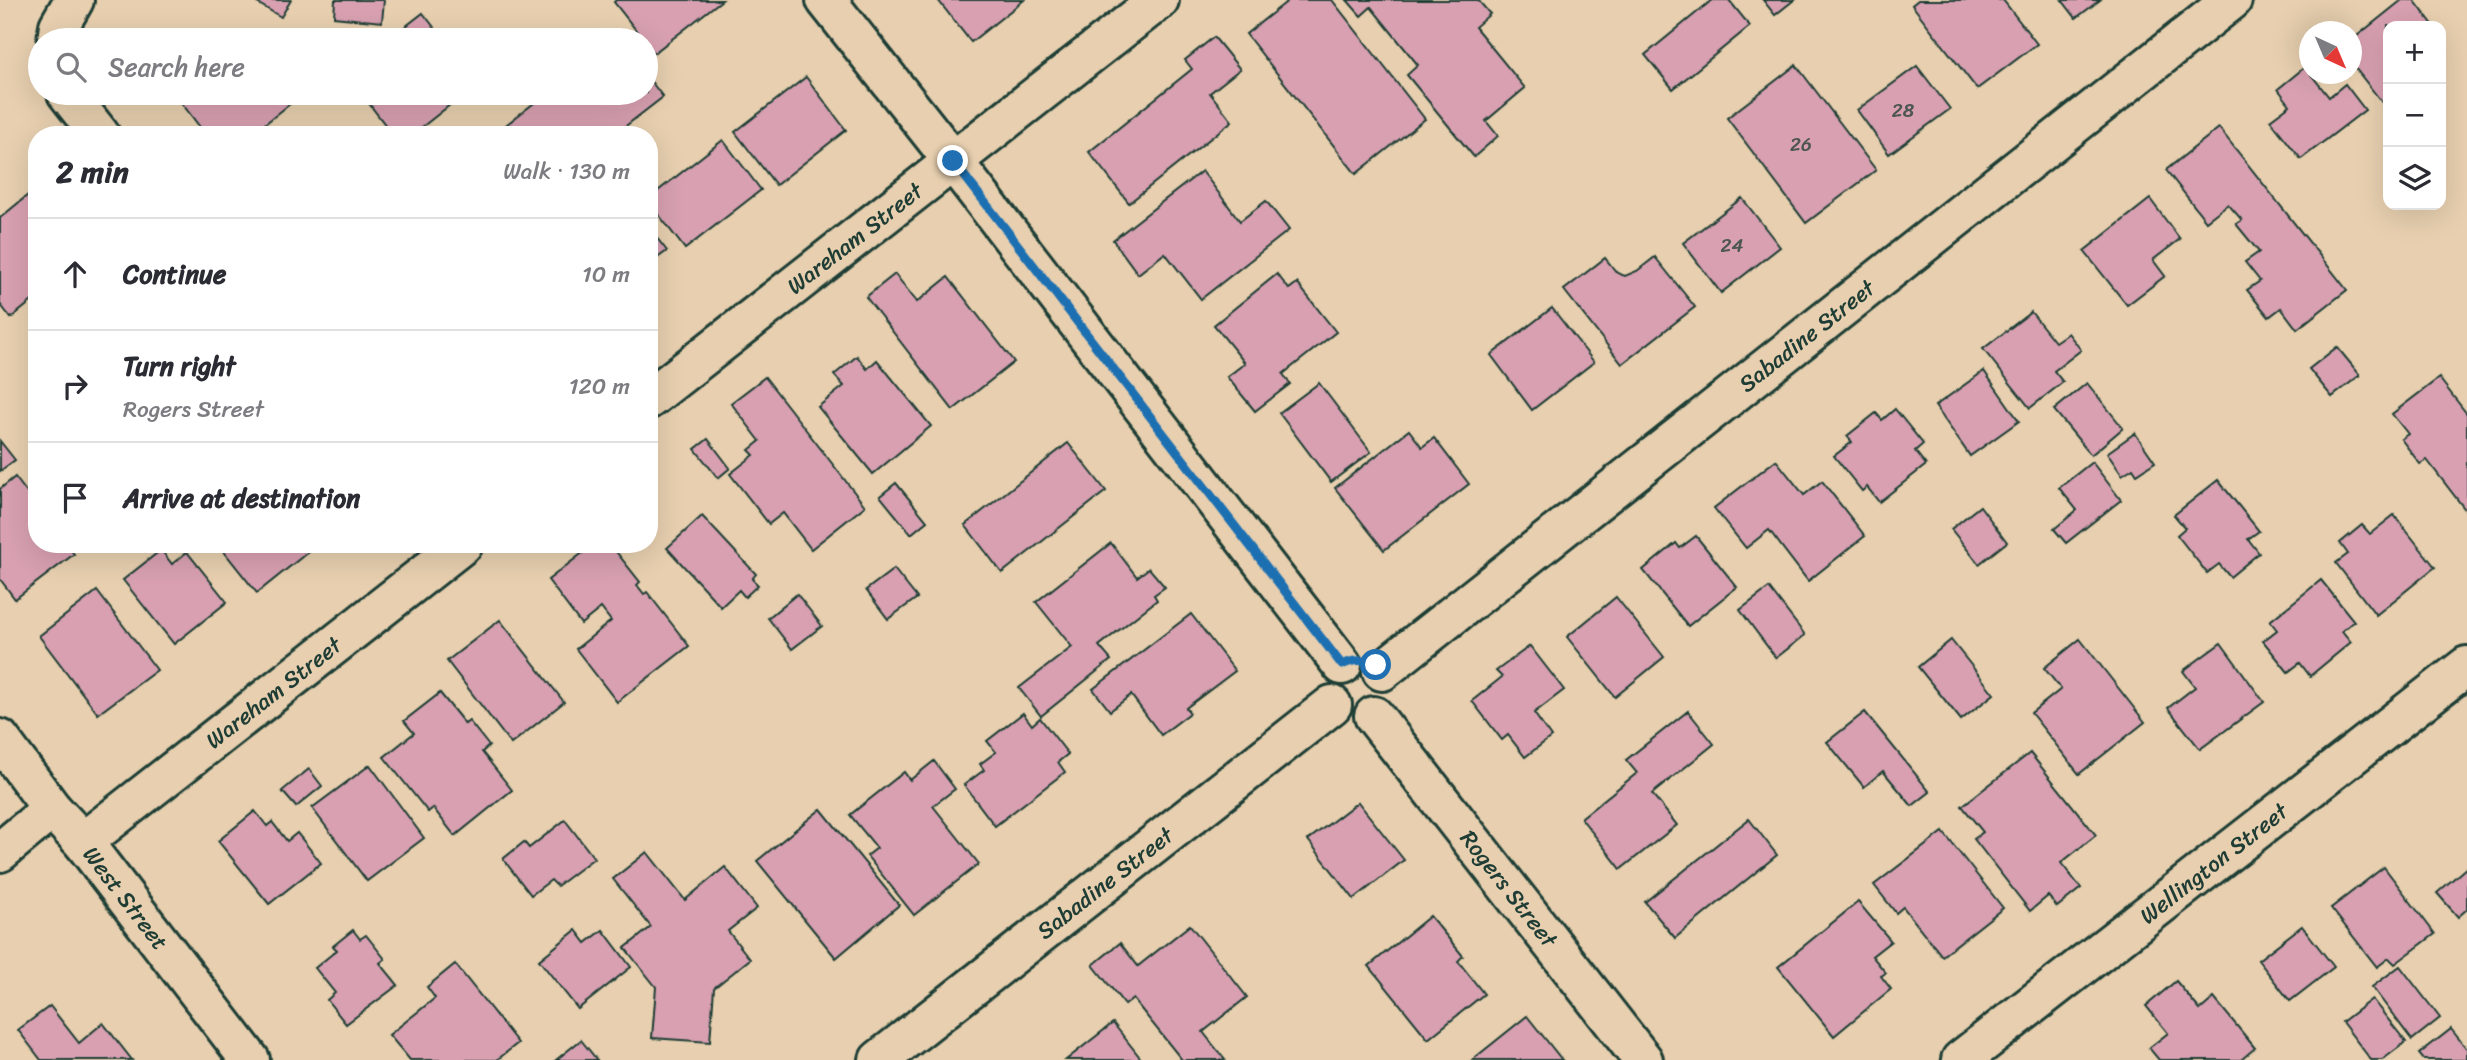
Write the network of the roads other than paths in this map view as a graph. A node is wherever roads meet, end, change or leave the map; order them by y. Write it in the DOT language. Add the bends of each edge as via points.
graph roads {
  1 [pos="74,0"];
  2 [pos="825,0"];
  3 [pos="1159,0"];
  4 [pos="2232,0"];
  5 [pos="59,28"];
  6 [pos="76,105"];
  7 [pos="93,126"];
  8 [pos="953,161"];
  9 [pos="658,392"];
  10 [pos="424,556"];
  11 [pos="1342,665"];
  12 [pos="2467,666"];
  13 [pos="1382,671"];
  14 [pos="1332,705"];
  15 [pos="1374,716"];
  16 [pos="0,739"];
  17 [pos="52,809"];
  18 [pos="83,842"];
  19 [pos="0,852"];
  20 [pos="250,1060"];
  21 [pos="879,1060"];
  22 [pos="1643,1060"];
  23 [pos="1961,1060"];
  1 -- 5 [label="street"];
  2 -- 8 [label="street"];
  3 -- 8 [label="street, Wareham Street"];
  4 -- 13 [label="street, Sabadine Street"];
  6 -- 7 [label="street"];
  8 -- 9 [label="street, Wareham Street"];
  8 -- 11 [label="street"];
  10 -- 18 [label="street, Wareham Street"];
  11 -- 13 [label="street" via="1368,661"];
  11 -- 14 [label="street" via="1331,679"];
  12 -- 23 [label="street, Wellington Street"];
  13 -- 15 [label="street" via="1388,680 1388,700"];
  14 -- 15 [label="street" via="1351,719"];
  14 -- 21 [label="street, Sabadine Street"];
  15 -- 22 [label="street, Rogers Street"];
  16 -- 17 [label="street, West Street"];
  17 -- 18 [label="street, West Street"];
  17 -- 19 [label="street"];
  18 -- 20 [label="street, West Street"];
}
